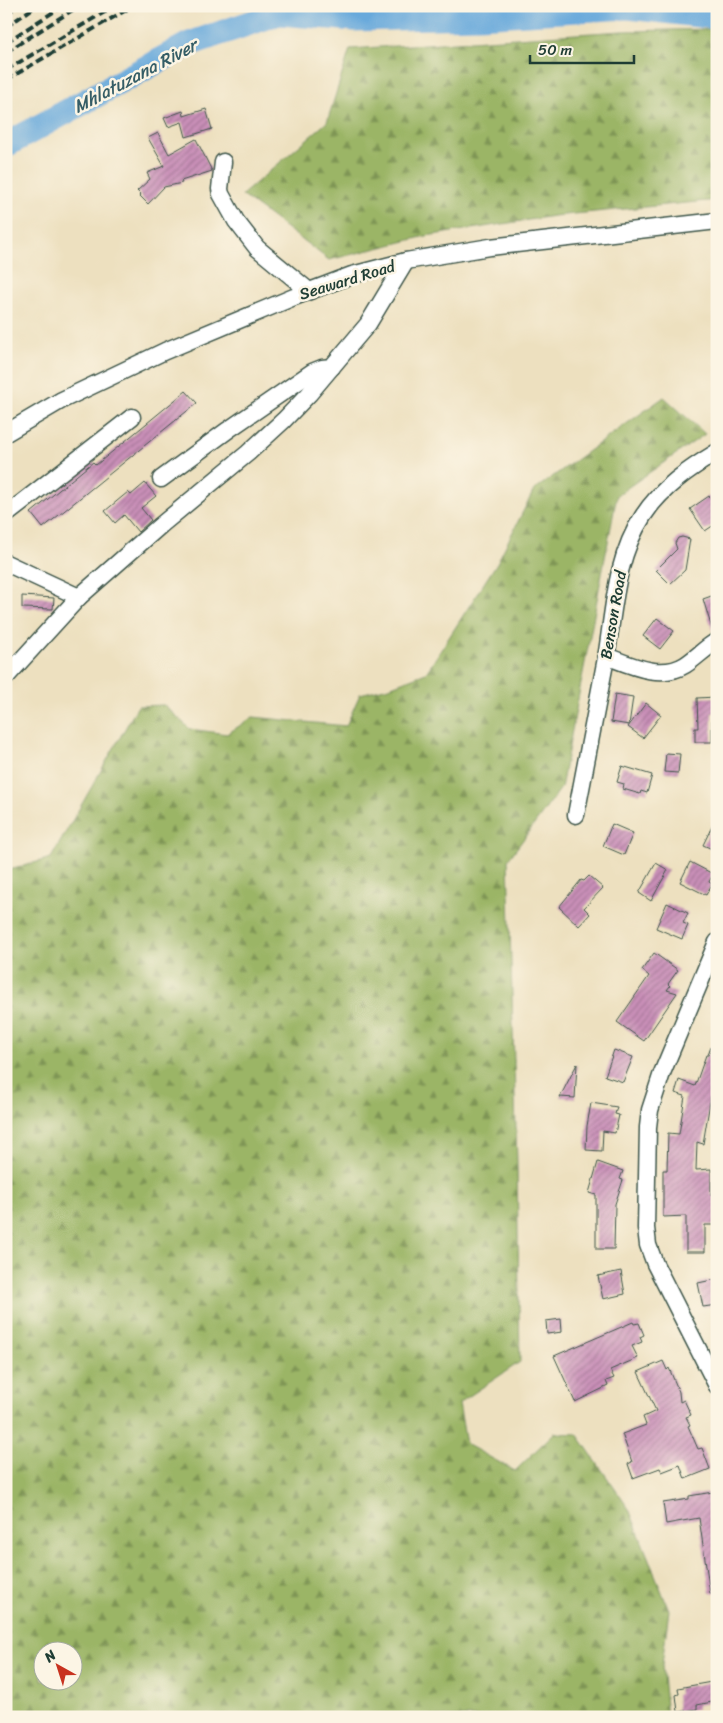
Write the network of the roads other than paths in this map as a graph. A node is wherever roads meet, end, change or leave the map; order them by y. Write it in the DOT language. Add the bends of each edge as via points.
graph roads {
  1 [pos="223,162"];
  2 [pos="717,221"];
  3 [pos="406,262"];
  4 [pos="309,291"];
  5 [pos="332,367"];
  6 [pos="132,418"];
  7 [pos="6,433"];
  8 [pos="717,452"];
  9 [pos="161,479"];
  10 [pos="6,515"];
  11 [pos="6,562"];
  12 [pos="79,597"];
  13 [pos="717,642"];
  14 [pos="606,656"];
  15 [pos="6,678"];
  16 [pos="576,815"];
  17 [pos="717,942"];
  18 [pos="717,1386"];
  1 -- 4 [label="street" via="221,194 236,221 256,248"];
  2 -- 3 [label="street, Seaward Road" via="490,247"];
  3 -- 4 [label="street, Seaward Road" via="352,275"];
  3 -- 5 [label="street" via="368,324"];
  4 -- 7 [label="street, Seaward Road" via="165,351 62,400"];
  5 -- 9 [label="street" via="312,372"];
  5 -- 12 [label="street" via="284,420 248,453"];
  6 -- 10 [label="street"];
  8 -- 14 [label="street, Benson Road" via="666,488 643,516 627,546 617,580"];
  11 -- 12 [label="street"];
  12 -- 15 [label="street"];
  13 -- 14 [label="street" via="674,670 648,670"];
  14 -- 16 [label="street, Benson Road"];
  17 -- 18 [label="street" via="662,1073 650,1110 646,1228 654,1264"];
}
